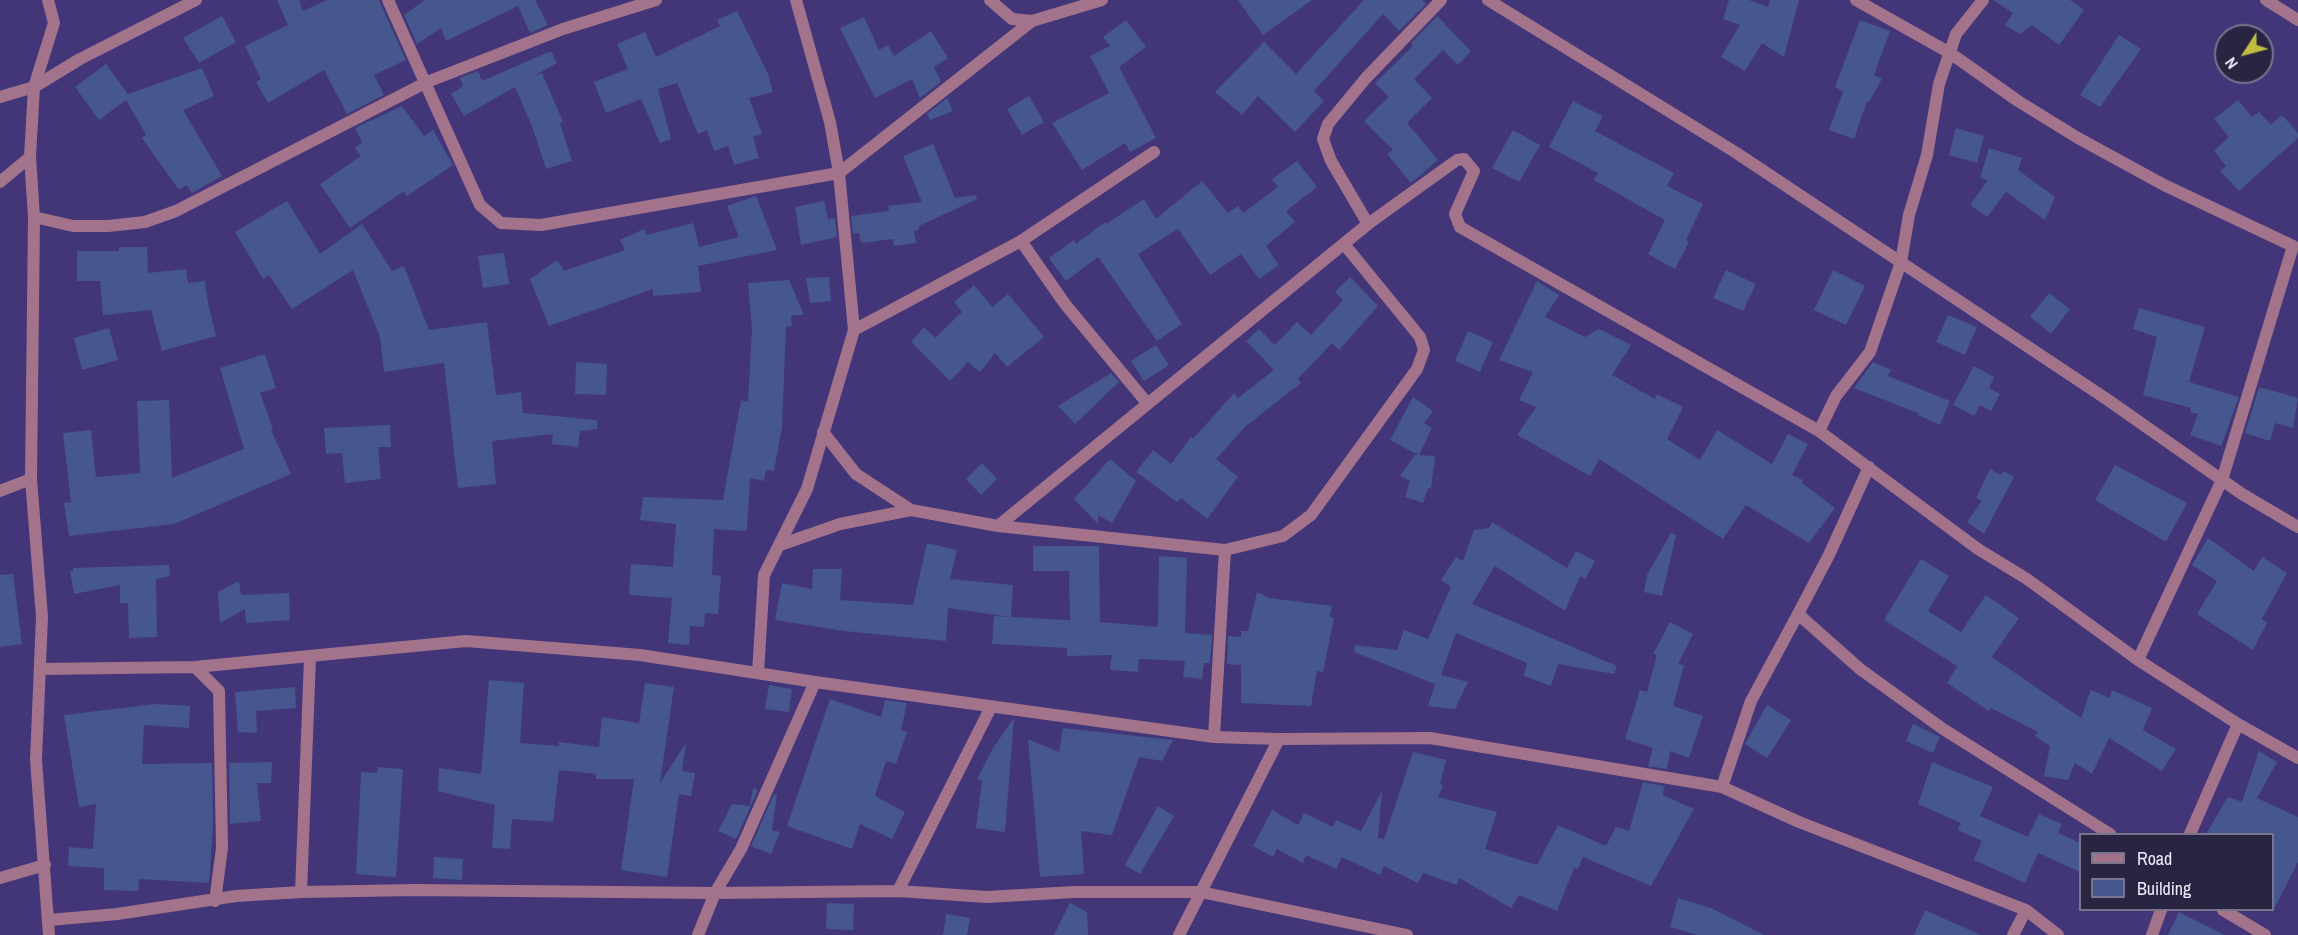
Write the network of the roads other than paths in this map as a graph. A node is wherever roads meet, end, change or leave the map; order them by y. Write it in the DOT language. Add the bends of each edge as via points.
graph roads {
  1 [pos="48,0"];
  2 [pos="196,0"];
  3 [pos="388,0"];
  4 [pos="656,0"];
  5 [pos="796,0"];
  6 [pos="990,0"];
  7 [pos="1102,0"];
  8 [pos="1441,0"];
  9 [pos="1488,0"];
  10 [pos="1856,0"];
  11 [pos="1983,0"];
  12 [pos="2266,0"];
  13 [pos="2298,20"];
  14 [pos="1032,21"];
  15 [pos="1950,53"];
  16 [pos="427,82"];
  17 [pos="34,87"];
  18 [pos="0,97"];
  19 [pos="1154,152"];
  20 [pos="30,158"];
  21 [pos="839,173"];
  22 [pos="0,182"];
  23 [pos="33,217"];
  24 [pos="1368,224"];
  25 [pos="1021,241"];
  26 [pos="1344,244"];
  27 [pos="1901,262"];
  28 [pos="2293,263"];
  29 [pos="854,330"];
  30 [pos="1147,403"];
  31 [pos="1819,431"];
  32 [pos="823,432"];
  33 [pos="1869,467"];
  34 [pos="31,479"];
  35 [pos="2222,480"];
  36 [pos="0,491"];
  37 [pos="910,510"];
  38 [pos="998,526"];
  39 [pos="2298,527"];
  40 [pos="780,545"];
  41 [pos="1226,550"];
  42 [pos="1798,614"];
  43 [pos="310,658"];
  44 [pos="2138,660"];
  45 [pos="195,667"];
  46 [pos="40,669"];
  47 [pos="758,673"];
  48 [pos="815,682"];
  49 [pos="991,707"];
  50 [pos="2238,724"];
  51 [pos="1214,737"];
  52 [pos="1279,740"];
  53 [pos="2298,758"];
  54 [pos="1722,787"];
  55 [pos="2108,833"];
  56 [pos="2190,833"];
  57 [pos="45,865"];
  58 [pos="0,878"];
  59 [pos="898,891"];
  60 [pos="301,892"];
  61 [pos="1201,892"];
  62 [pos="716,893"];
  63 [pos="215,901"];
  64 [pos="2026,910"];
  65 [pos="2160,911"];
  66 [pos="2226,911"];
  67 [pos="50,920"];
  68 [pos="49,935"];
  69 [pos="698,935"];
  70 [pos="1179,935"];
  71 [pos="1407,935"];
  72 [pos="2013,935"];
  73 [pos="2058,935"];
  74 [pos="2152,935"];
  75 [pos="2265,935"];
  1 -- 17 [label="street" via="54,23"];
  2 -- 17 [label="street"];
  3 -- 16 [label="street"];
  4 -- 16 [label="street" via="564,29"];
  5 -- 21 [label="street" via="830,122"];
  6 -- 14 [label="street" via="1012,19"];
  7 -- 14 [label="street"];
  8 -- 24 [label="street" via="1366,78 1328,124 1323,139 1331,161"];
  9 -- 27 [label="street" via="1735,152"];
  10 -- 15 [label="street"];
  11 -- 15 [label="street" via="1956,34"];
  12 -- 13 [label="street"];
  14 -- 21 [label="street"];
  15 -- 27 [label="street" via="1939,84 1927,155 1909,215"];
  15 -- 28 [label="street" via="2078,138 2164,185 2293,246"];
  16 -- 21 [label="street" via="480,205 501,223 541,225"];
  16 -- 23 [label="street" via="176,212 144,222 108,226 73,226"];
  17 -- 18 [label="street"];
  17 -- 20 [label="street"];
  19 -- 25 [label="street"];
  20 -- 22 [label="street"];
  20 -- 23 [label="street"];
  21 -- 29 [label="street"];
  23 -- 34 [label="street"];
  24 -- 26 [label="street"];
  24 -- 31 [label="street" via="1457,160 1464,159 1474,171 1455,214 1460,227"];
  25 -- 29 [label="street"];
  25 -- 30 [label="street" via="1065,304"];
  26 -- 30 [label="street"];
  26 -- 41 [label="street" via="1420,337 1424,350 1417,369 1311,514 1283,536"];
  27 -- 31 [label="street" via="1870,352 1836,396"];
  27 -- 35 [label="street"];
  28 -- 35 [label="street"];
  29 -- 32 [label="street"];
  30 -- 38 [label="street"];
  31 -- 33 [label="street"];
  32 -- 37 [label="street" via="856,474"];
  32 -- 40 [label="street" via="807,489"];
  33 -- 42 [label="street"];
  33 -- 44 [label="street" via="1978,549 2028,579"];
  34 -- 36 [label="street"];
  34 -- 46 [label="street" via="42,617"];
  35 -- 39 [label="street"];
  35 -- 44 [label="street"];
  37 -- 38 [label="street"];
  37 -- 40 [label="street" via="840,524"];
  38 -- 41 [label="street"];
  40 -- 47 [label="street" via="764,575"];
  41 -- 51 [label="street"];
  42 -- 54 [label="street" via="1751,701"];
  42 -- 55 [label="street" via="1860,669 1943,729"];
  43 -- 45 [label="street"];
  43 -- 47 [label="street" via="466,641 640,655"];
  43 -- 60 [label="street"];
  44 -- 50 [label="street"];
  45 -- 46 [label="street"];
  45 -- 63 [label="street" via="219,691 222,848"];
  46 -- 57 [label="street" via="36,760"];
  47 -- 48 [label="street"];
  48 -- 49 [label="street"];
  48 -- 62 [label="street" via="741,849"];
  49 -- 51 [label="street"];
  49 -- 59 [label="street"];
  50 -- 53 [label="street"];
  50 -- 56 [label="street"];
  51 -- 52 [label="street"];
  52 -- 54 [label="street" via="1430,738"];
  52 -- 61 [label="street"];
  54 -- 64 [label="street" via="1799,822"];
  57 -- 58 [label="street"];
  57 -- 67 [label="street"];
  59 -- 61 [label="street" via="987,897"];
  59 -- 62 [label="street"];
  60 -- 62 [label="street"];
  60 -- 63 [label="street"];
  61 -- 70 [label="street"];
  61 -- 71 [label="street"];
  62 -- 69 [label="street"];
  63 -- 67 [label="street"];
  64 -- 72 [label="street"];
  64 -- 73 [label="street"];
  65 -- 74 [label="street"];
  66 -- 75 [label="street"];
  67 -- 68 [label="street"];
}
